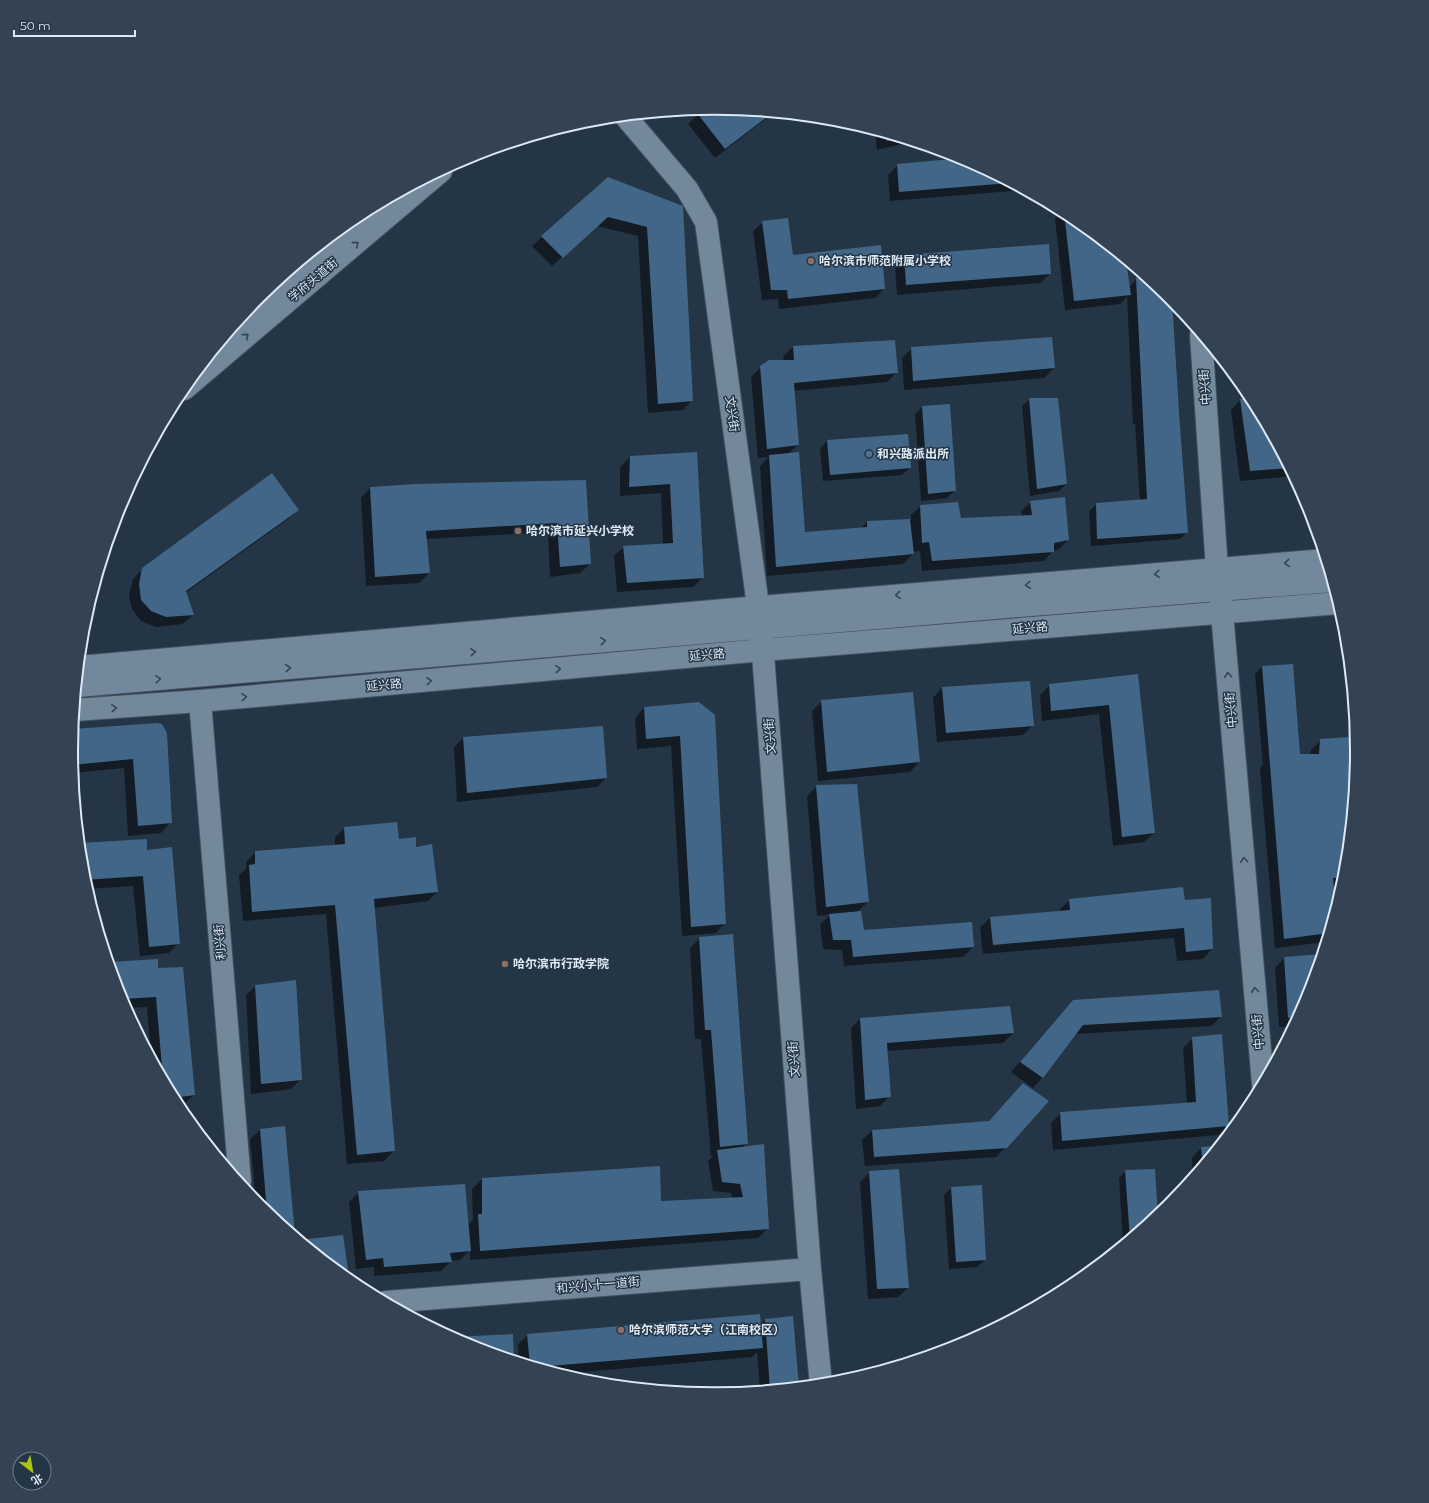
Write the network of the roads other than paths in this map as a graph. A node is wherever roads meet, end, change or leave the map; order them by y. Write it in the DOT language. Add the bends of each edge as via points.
graph roads {
  1 [pos="629,120"];
  2 [pos="423,186"];
  3 [pos="325,249"];
  4 [pos="285,282"];
  5 [pos="1202,343"];
  6 [pos="204,372"];
  7 [pos="1321,561"];
  8 [pos="1219,579"];
  9 [pos="1327,581"];
  10 [pos="1333,603"];
  11 [pos="1222,612"];
  12 [pos="760,617"];
  13 [pos="763,650"];
  14 [pos="83,667"];
  15 [pos="81,686"];
  16 [pos="200,701"];
  17 [pos="79,710"];
  18 [pos="1262,1076"];
  19 [pos="239,1175"];
  20 [pos="810,1268"];
  21 [pos="393,1301"];
  22 [pos="821,1379"];
  1 -- 12 [label="main road, 文兴街" via="686,189 706,222"];
  6 -- 2 [label="main road, 学府头道街, one-way"];
  3 -- 4 [label="main road, 学府头道街"];
  5 -- 8 [label="main road, 中兴街"];
  7 -- 8 [label="main road, one-way"];
  8 -- 9 [label="main road"];
  8 -- 11 [label="main road, 中兴街"];
  8 -- 12 [label="main road"];
  10 -- 11 [label="main road, 延兴路"];
  11 -- 13 [label="main road, 延兴路"];
  18 -- 11 [label="main road, 中兴街, one-way"];
  12 -- 13 [label="main road, 文兴街"];
  12 -- 14 [label="main road"];
  15 -- 12 [label="main road, one-way"];
  16 -- 13 [label="main road, 延兴路, one-way"];
  13 -- 20 [label="main road, 文兴街"];
  17 -- 16 [label="main road, 延兴路, one-way"];
  16 -- 19 [label="main road, 利兴街"];
  20 -- 21 [label="main road, 和兴小十一道街"];
  20 -- 22 [label="main road, 文兴街"];
}
